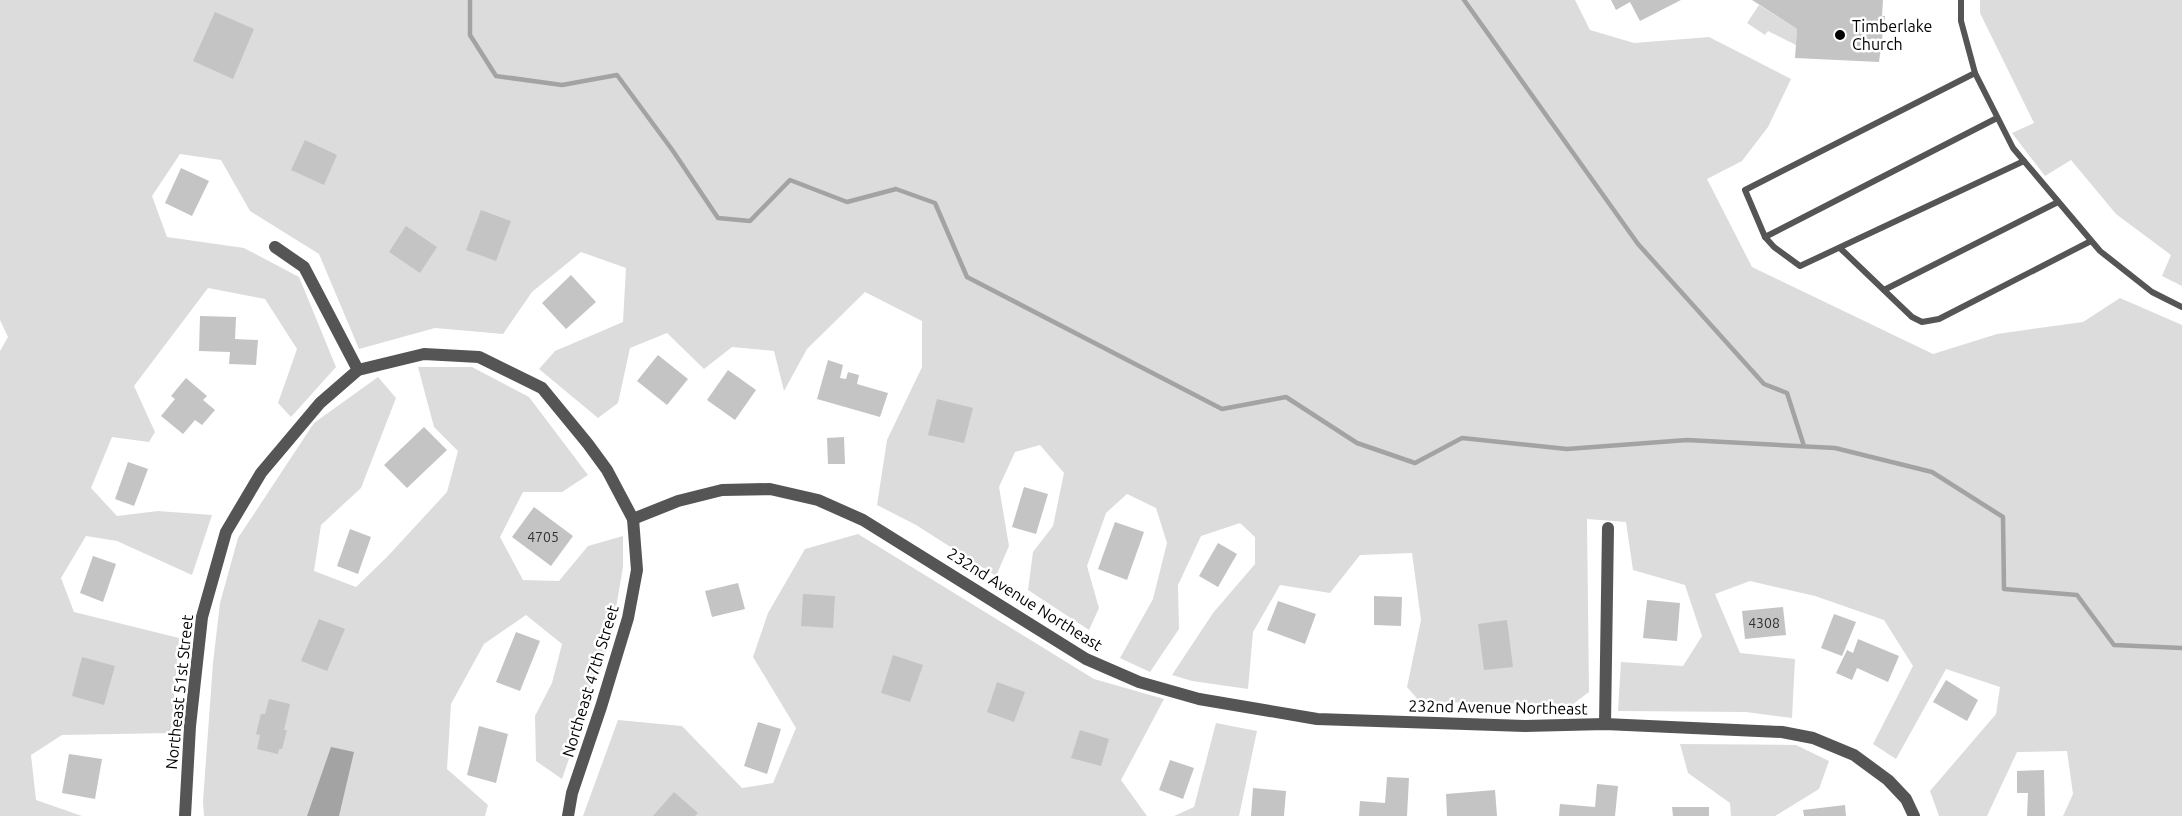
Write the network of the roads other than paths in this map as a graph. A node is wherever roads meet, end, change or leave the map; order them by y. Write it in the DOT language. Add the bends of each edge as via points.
graph roads {
  1 [pos="1961,0"];
  2 [pos="1975,73"];
  3 [pos="1997,118"];
  4 [pos="2024,161"];
  5 [pos="2058,202"];
  6 [pos="1765,237"];
  7 [pos="2091,241"];
  8 [pos="274,247"];
  9 [pos="1840,248"];
  10 [pos="1884,290"];
  11 [pos="2182,307"];
  12 [pos="358,370"];
  13 [pos="633,519"];
  14 [pos="1608,528"];
  15 [pos="1605,724"];
  16 [pos="185,816"];
  17 [pos="568,816"];
  18 [pos="1914,816"];
  1 -- 2 [label="lane" via="1961,21"];
  2 -- 3 [label="lane"];
  2 -- 6 [label="lane" via="1745,190"];
  3 -- 4 [label="lane"];
  3 -- 6 [label="lane"];
  4 -- 5 [label="lane"];
  4 -- 9 [label="lane"];
  5 -- 7 [label="lane"];
  5 -- 10 [label="lane"];
  6 -- 9 [label="lane" via="1800,266"];
  7 -- 10 [label="lane" via="1930,322 1916,320"];
  7 -- 11 [label="lane" via="2152,292"];
  8 -- 12 [label="street" via="304,267"];
  9 -- 10 [label="lane"];
  12 -- 13 [label="street" via="424,354 479,357 542,388 607,470"];
  12 -- 16 [label="street, Northeast 51st Street" via="320,403 261,473 226,532 202,617"];
  13 -- 15 [label="street, 232nd Avenue Northeast" via="678,501 722,490 770,489 818,500 863,520 1086,659 1139,682 1199,699 1317,719 1525,726"];
  13 -- 17 [label="street, Northeast 47th Street" via="637,570 628,618"];
  14 -- 15 [label="street"];
  15 -- 18 [label="street, 232nd Avenue Northeast" via="1782,732 1813,738 1854,755 1888,780 1906,799"];
}
